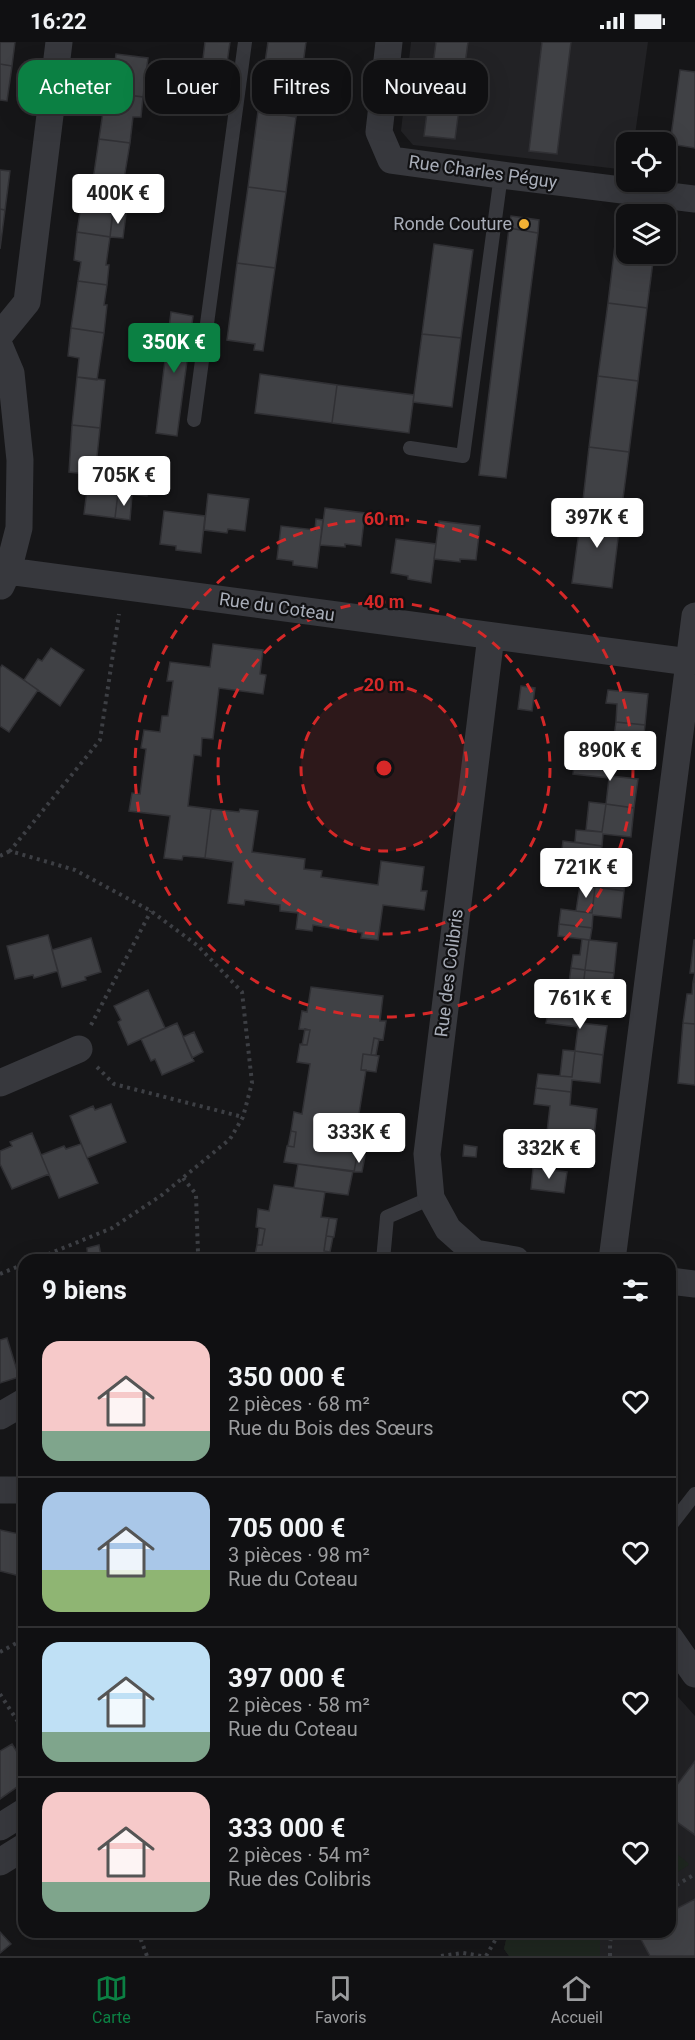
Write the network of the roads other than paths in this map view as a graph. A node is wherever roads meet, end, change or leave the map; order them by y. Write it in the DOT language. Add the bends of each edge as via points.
graph roads {
  1 [pos="59,42"];
  2 [pos="245,42"];
  3 [pos="389,42"];
  4 [pos="501,175"];
  5 [pos="695,199"];
  6 [pos="0,334"];
  7 [pos="0,347"];
  8 [pos="194,420"];
  9 [pos="410,448"];
  10 [pos="4,580"];
  11 [pos="695,616"];
  12 [pos="490,636"];
  13 [pos="689,662"];
  14 [pos="78,1049"];
  15 [pos="0,1083"];
  16 [pos="431,1198"];
  17 [pos="384,1254"];
  18 [pos="481,1254"];
  19 [pos="613,1254"];
  20 [pos="676,1282"];
  21 [pos="695,1284"];
  22 [pos="18,1406"];
  23 [pos="0,1416"];
  24 [pos="0,1490"];
  25 [pos="18,1490"];
  26 [pos="695,1494"];
  27 [pos="676,1518"];
  28 [pos="676,1647"];
  29 [pos="695,1674"];
  30 [pos="18,1816"];
  31 [pos="0,1827"];
  32 [pos="18,1851"];
  33 [pos="0,1862"];
  1 -- 6 [label="street" via="27,302"];
  2 -- 8 [label="lane"];
  3 -- 4 [label="street, Rue Charles Péguy" via="379,132 391,159"];
  4 -- 5 [label="street, Rue Charles Péguy"];
  4 -- 9 [label="lane" via="463,456"];
  7 -- 10 [label="street" via="11,373 20,460 19,528"];
  10 -- 12 [label="street, Rue du Coteau" via="123,586"];
  11 -- 13 [label="street"];
  12 -- 13 [label="street, Rue du Coteau"];
  12 -- 16 [label="street, Rue des Colibris" via="427,1154"];
  13 -- 19 [label="street"];
  14 -- 15 [label="street"];
  16 -- 17 [label="lane" via="387,1217"];
  16 -- 18 [label="street, Rue des Colibris" via="448,1229"];
  20 -- 21 [label="street"];
  22 -- 23 [label="street"];
  24 -- 25 [label="street"];
  26 -- 27 [label="lane"];
  28 -- 29 [label="street"];
  30 -- 31 [label="street"];
  32 -- 33 [label="street"];
}
